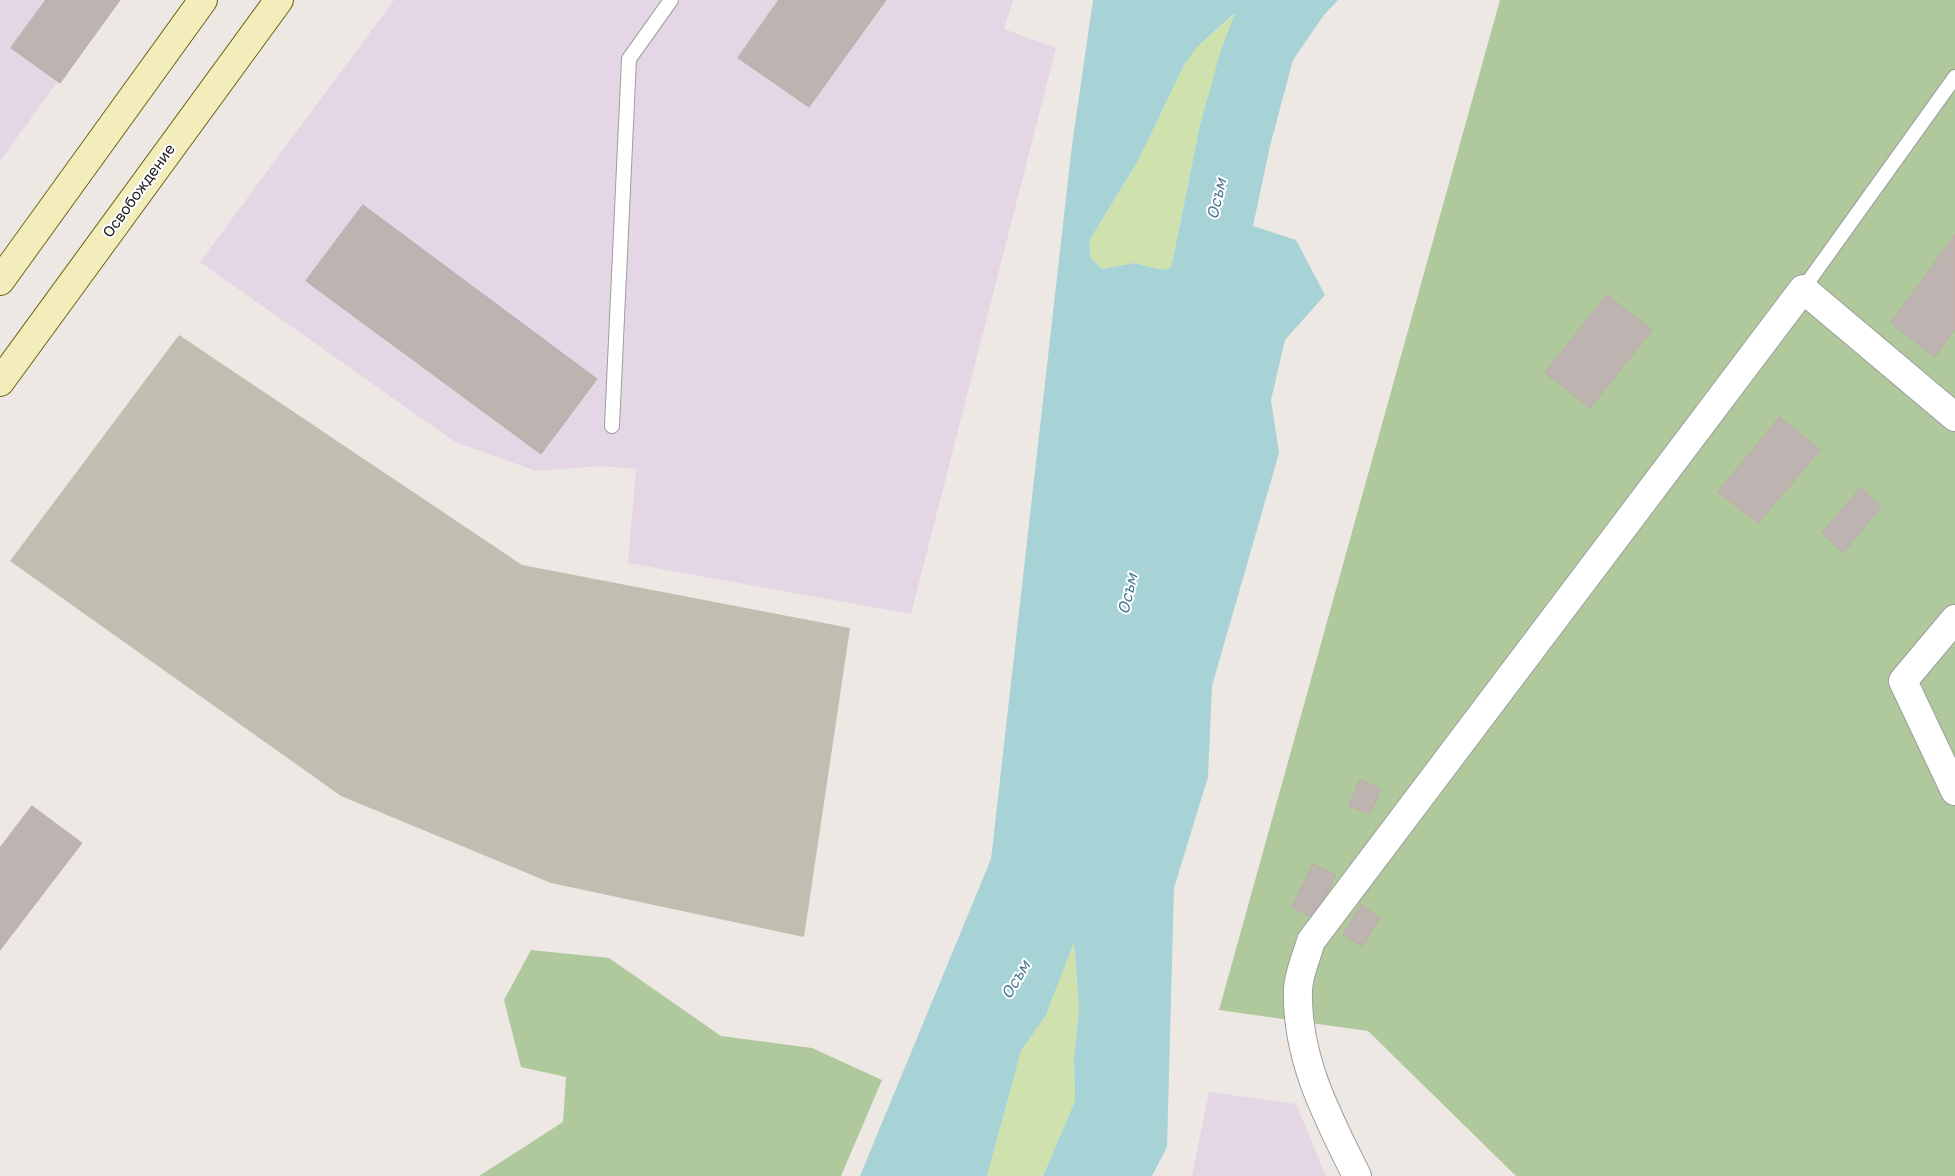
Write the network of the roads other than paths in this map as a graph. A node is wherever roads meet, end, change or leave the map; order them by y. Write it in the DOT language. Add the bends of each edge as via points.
graph roads {
  1 [pos="203,0"];
  2 [pos="279,0"];
  3 [pos="671,0"];
  4 [pos="1955,77"];
  5 [pos="0,282"];
  6 [pos="1803,289"];
  7 [pos="0,382"];
  8 [pos="1955,417"];
  9 [pos="612,426"];
  10 [pos="1955,619"];
  11 [pos="1955,792"];
  12 [pos="1357,1176"];
  1 -- 5 [label="street"];
  2 -- 7 [label="street, Освобождение"];
  3 -- 9 [label="lane" via="629,59"];
  4 -- 6 [label="lane"];
  6 -- 8 [label="street"];
  6 -- 12 [label="street" via="1311,941 1298,987 1303,1047 1322,1107"];
  10 -- 11 [label="street" via="1903,681"];
}
